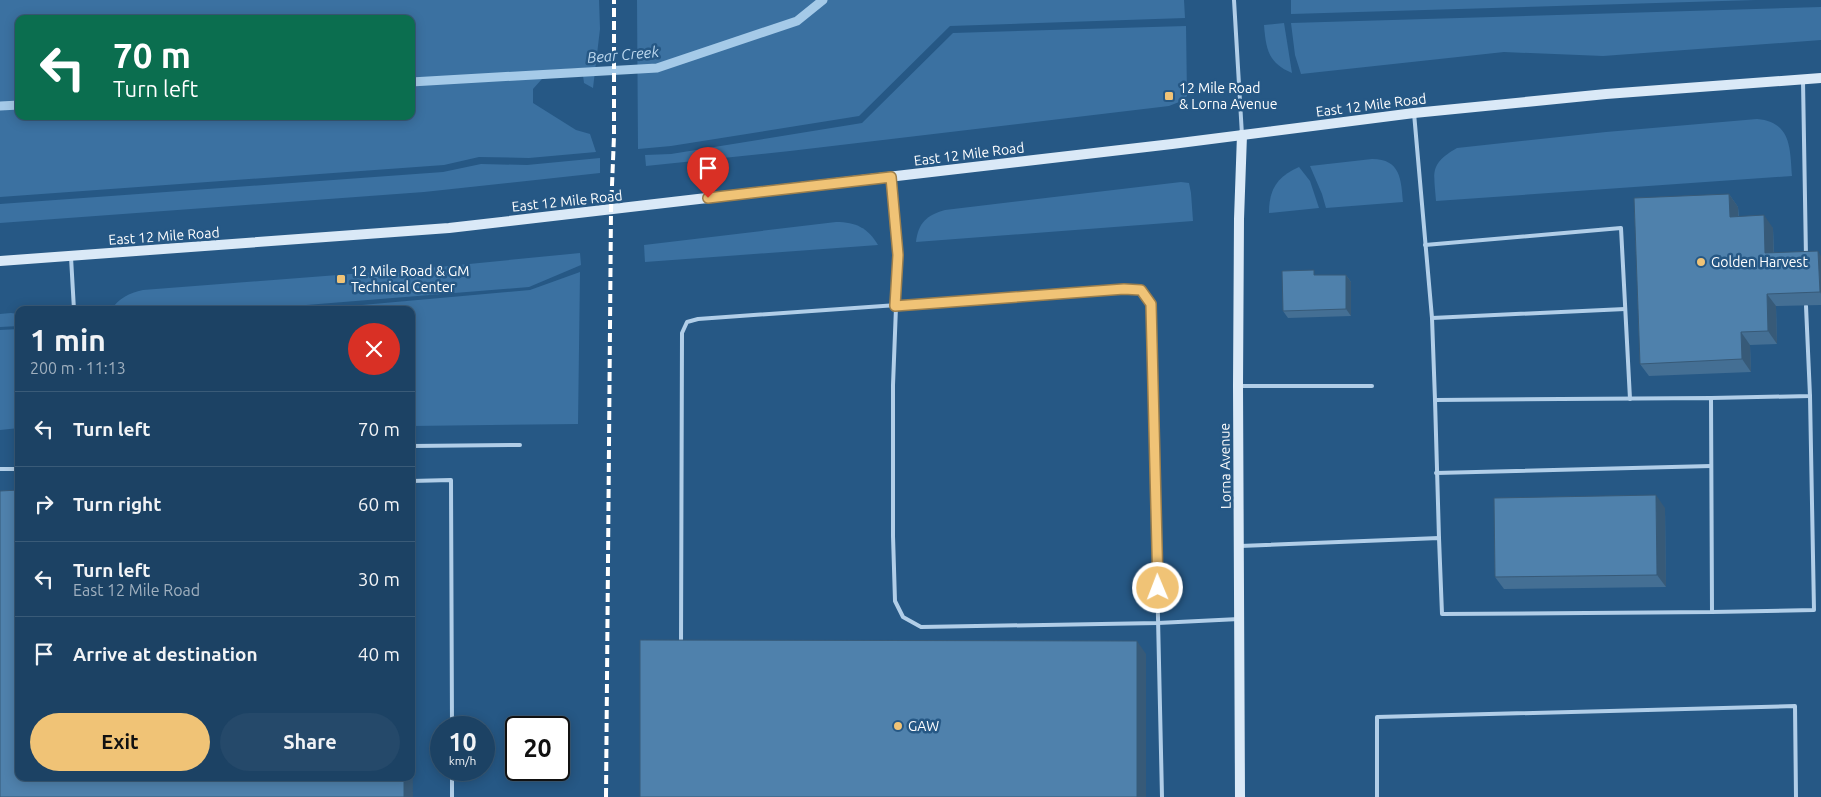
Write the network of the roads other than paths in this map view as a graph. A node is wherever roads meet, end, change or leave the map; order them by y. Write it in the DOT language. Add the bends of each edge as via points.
graph roads {
  1 [pos="1234,0"];
  2 [pos="1821,78"];
  3 [pos="1802,79"];
  4 [pos="1414,113"];
  5 [pos="1242,135"];
  6 [pos="891,177"];
  7 [pos="1425,245"];
  8 [pos="71,257"];
  9 [pos="0,261"];
  10 [pos="1806,264"];
  11 [pos="74,306"];
  12 [pos="895,306"];
  13 [pos="1806,306"];
  14 [pos="1625,309"];
  15 [pos="1432,318"];
  16 [pos="1238,386"];
  17 [pos="1372,386"];
  18 [pos="1810,396"];
  19 [pos="1711,398"];
  20 [pos="1630,399"];
  21 [pos="1435,400"];
  22 [pos="520,445"];
  23 [pos="415,446"];
  24 [pos="1711,466"];
  25 [pos="15,469"];
  26 [pos="0,470"];
  27 [pos="1436,472"];
  28 [pos="415,481"];
  29 [pos="1439,538"];
  30 [pos="1240,546"];
  31 [pos="1712,612"];
  32 [pos="1240,619"];
  33 [pos="1158,623"];
  34 [pos="681,646"];
  35 [pos="452,716"];
  36 [pos="452,781"];
  37 [pos="452,797"];
  38 [pos="1162,797"];
  39 [pos="1240,797"];
  40 [pos="1377,797"];
  41 [pos="1796,797"];
  1 -- 5 [label="lane"];
  2 -- 3 [label="main road, East 12 Mile Road"];
  3 -- 4 [label="main road, East 12 Mile Road"];
  3 -- 10 [label="lane"];
  4 -- 5 [label="main road, East 12 Mile Road"];
  4 -- 7 [label="lane"];
  5 -- 6 [label="main road, East 12 Mile Road"];
  5 -- 16 [label="main road, Lorna Avenue"];
  6 -- 8 [label="main road, East 12 Mile Road" via="449,228"];
  6 -- 12 [label="lane" via="898,255"];
  7 -- 14 [label="lane" via="1621,228"];
  7 -- 15 [label="lane"];
  8 -- 9 [label="main road, East 12 Mile Road"];
  8 -- 11 [label="lane"];
  12 -- 33 [label="lane" via="893,536 895,601 903,617 921,626"];
  12 -- 33 [label="lane" via="1141,290 1151,304"];
  12 -- 34 [label="lane" via="687,322 682,332"];
  13 -- 18 [label="lane"];
  14 -- 15 [label="lane"];
  14 -- 20 [label="lane"];
  15 -- 21 [label="lane"];
  16 -- 17 [label="lane"];
  16 -- 30 [label="main road, Lorna Avenue"];
  18 -- 19 [label="lane"];
  18 -- 31 [label="lane" via="1814,610"];
  19 -- 20 [label="lane"];
  19 -- 24 [label="lane"];
  20 -- 21 [label="lane"];
  21 -- 27 [label="lane"];
  22 -- 23 [label="lane"];
  24 -- 27 [label="lane"];
  24 -- 31 [label="lane"];
  25 -- 26 [label="lane"];
  27 -- 29 [label="lane"];
  28 -- 35 [label="lane" via="450,480"];
  29 -- 30 [label="lane"];
  29 -- 31 [label="lane" via="1442,614"];
  30 -- 32 [label="main road, Lorna Avenue"];
  32 -- 33 [label="lane"];
  32 -- 39 [label="main road, Lorna Avenue"];
  33 -- 38 [label="lane"];
  36 -- 37 [label="lane"];
  40 -- 41 [label="lane" via="1377,717 1795,706"];
}
